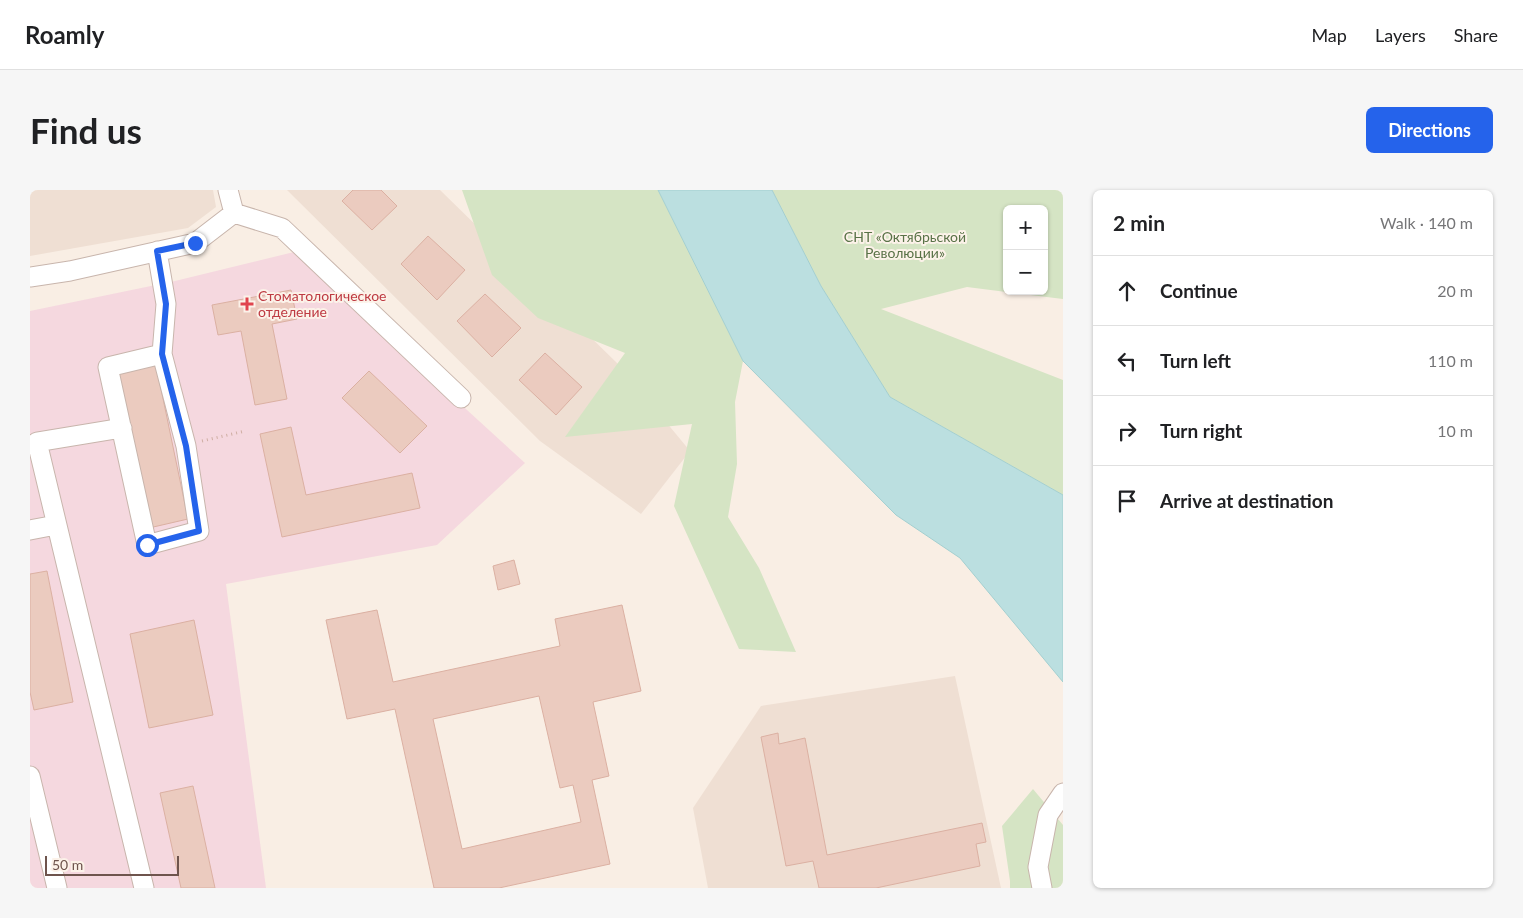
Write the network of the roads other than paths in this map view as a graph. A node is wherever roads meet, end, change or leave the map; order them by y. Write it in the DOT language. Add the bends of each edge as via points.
graph roads {
  1 [pos="228,190"];
  2 [pos="234,213"];
  3 [pos="157,251"];
  4 [pos="30,277"];
  5 [pos="162,354"];
  6 [pos="461,398"];
  7 [pos="122,428"];
  8 [pos="56,525"];
  9 [pos="30,530"];
  10 [pos="30,776"];
  11 [pos="1063,792"];
  12 [pos="34,809"];
  13 [pos="57,888"];
  14 [pos="144,888"];
  15 [pos="1042,888"];
  1 -- 2 [label="street"];
  2 -- 3 [label="street" via="195,243"];
  2 -- 6 [label="street" via="282,228"];
  3 -- 4 [label="street"];
  3 -- 5 [label="street" via="166,304"];
  5 -- 7 [label="street" via="108,367"];
  5 -- 7 [label="street" via="186,446 199,531 147,545"];
  7 -- 8 [label="street" via="37,442"];
  8 -- 9 [label="street"];
  8 -- 14 [label="street"];
  10 -- 12 [label="street"];
  11 -- 15 [label="street" via="1048,815 1038,867"];
  12 -- 13 [label="street"];
}
